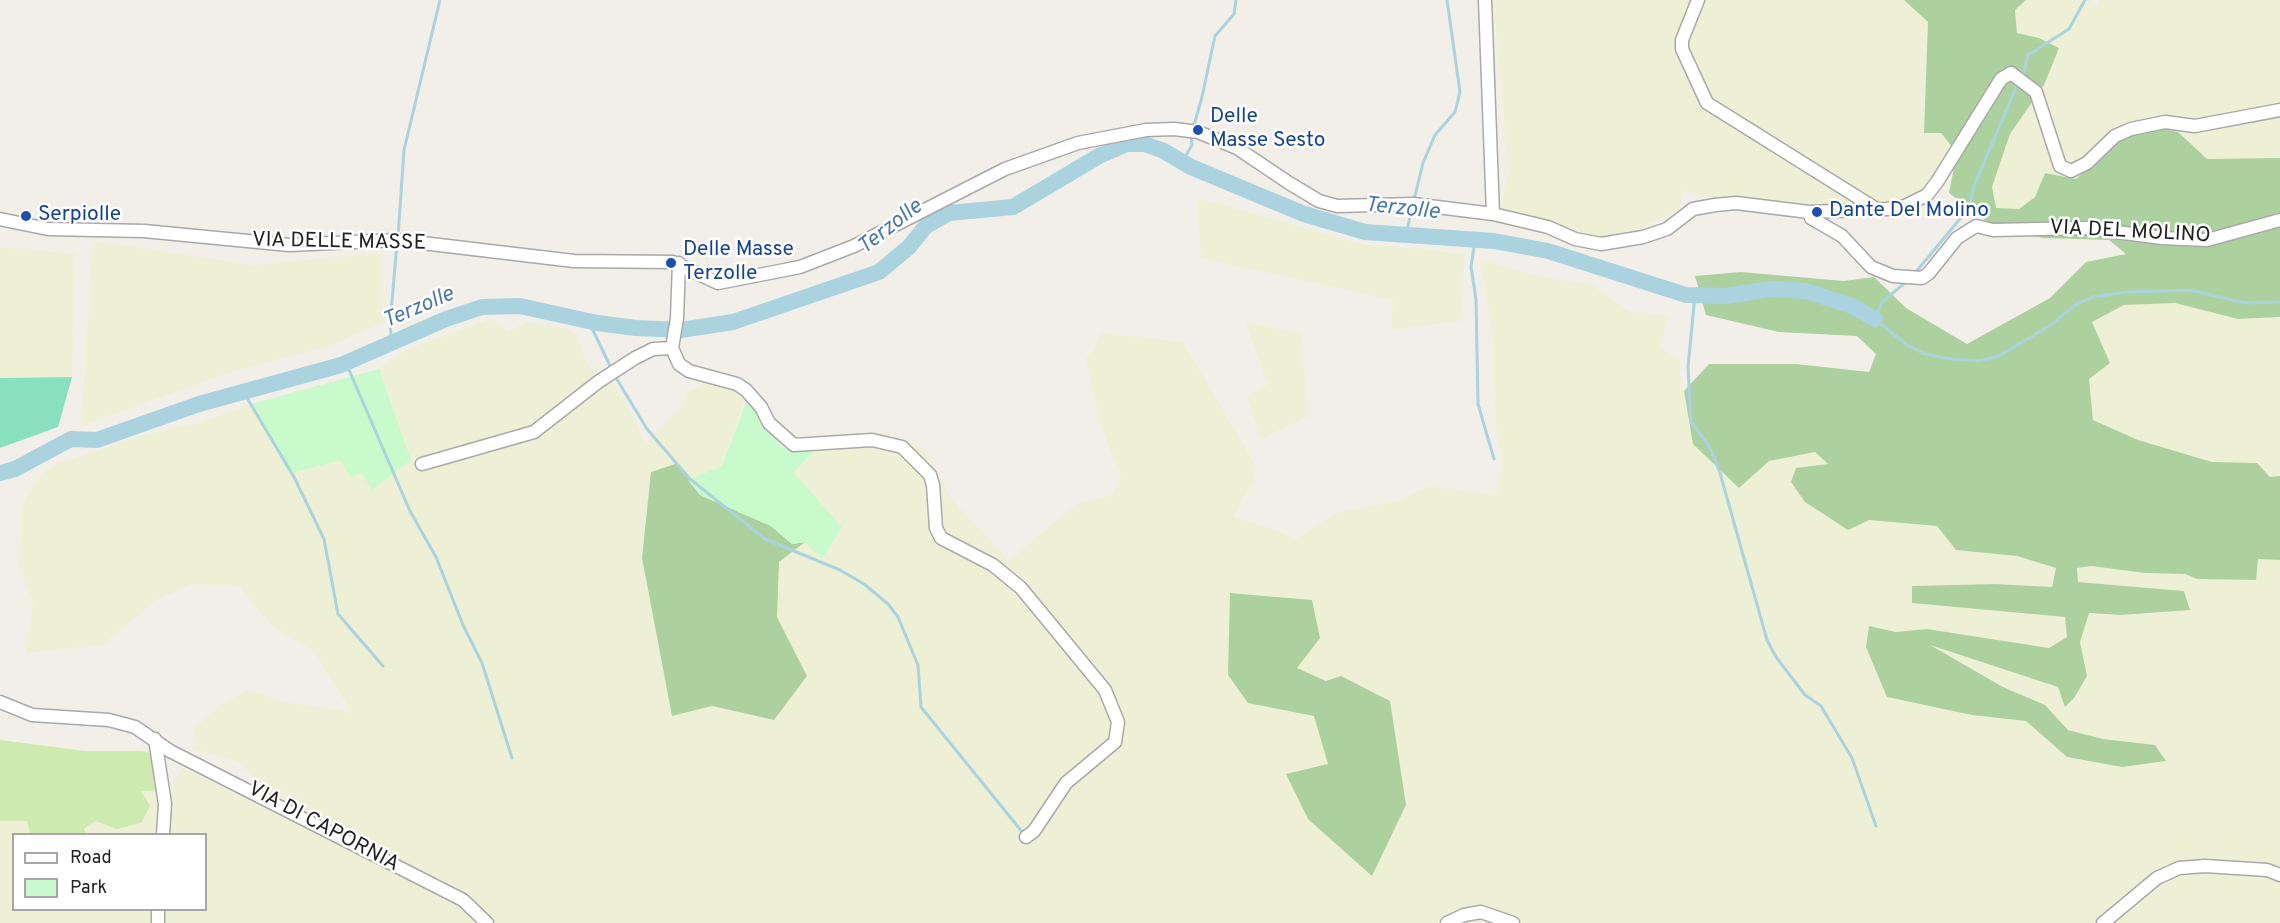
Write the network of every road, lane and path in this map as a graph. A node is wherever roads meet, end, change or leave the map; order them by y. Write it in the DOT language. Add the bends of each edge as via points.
graph roads {
  1 [pos="1485,0"];
  2 [pos="1698,0"];
  3 [pos="2280,110"];
  4 [pos="1878,210"];
  5 [pos="1809,212"];
  6 [pos="1493,214"];
  7 [pos="0,219"];
  8 [pos="2280,220"];
  9 [pos="679,263"];
  10 [pos="672,346"];
  11 [pos="422,464"];
  12 [pos="0,702"];
  13 [pos="155,739"];
  14 [pos="163,833"];
  15 [pos="1026,837"];
  16 [pos="2280,875"];
  17 [pos="487,923"];
  18 [pos="1447,923"];
  19 [pos="1513,923"];
  20 [pos="2103,923"];
  1 -- 6 [label="street"];
  2 -- 4 [label="street" via="1682,49 1707,103"];
  3 -- 4 [label="street, VIA DELLE MASSE" via="2195,126 2165,122 2140,126 2115,136 2087,163 2071,171 2057,160 2036,92 2011,73 2001,79 1952,162 1927,195 1905,206"];
  4 -- 5 [label="street, VIA DELLE MASSE"];
  5 -- 6 [label="street, VIA DELLE MASSE" via="1736,203 1715,205 1693,209 1667,229 1601,244"];
  5 -- 8 [label="street, VIA DEL MOLINO" via="1811,218 1842,236 1871,267 1893,276 1922,278 1957,238 1976,226 1993,230 2086,228 2207,240"];
  6 -- 9 [label="street, VIA DELLE MASSE" via="1413,204 1337,206 1319,201 1237,148 1213,138 1190,131 1146,130 1078,143 1005,169 854,246 800,267 718,283"];
  7 -- 9 [label="street, VIA DELLE MASSE" via="48,229 144,231 289,245 397,240 574,261"];
  9 -- 10 [label="street"];
  10 -- 11 [label="street" via="653,349 635,358 534,432"];
  10 -- 15 [label="street" via="684,369 746,390 769,423 794,445 872,440 902,447 930,475 936,528 941,538 993,565 1021,588 1105,690 1118,722 1115,742 1066,783"];
  12 -- 13 [label="street, VIA DI CAPORNIA" via="32,715 109,720 135,727"];
  13 -- 14 [label="street" via="165,804"];
  13 -- 17 [label="street, VIA DI CAPORNIA" via="170,751 463,900"];
  16 -- 20 [label="street" via="2267,870 2178,868 2157,878"];
  18 -- 19 [label="street" via="1481,912"];
}
